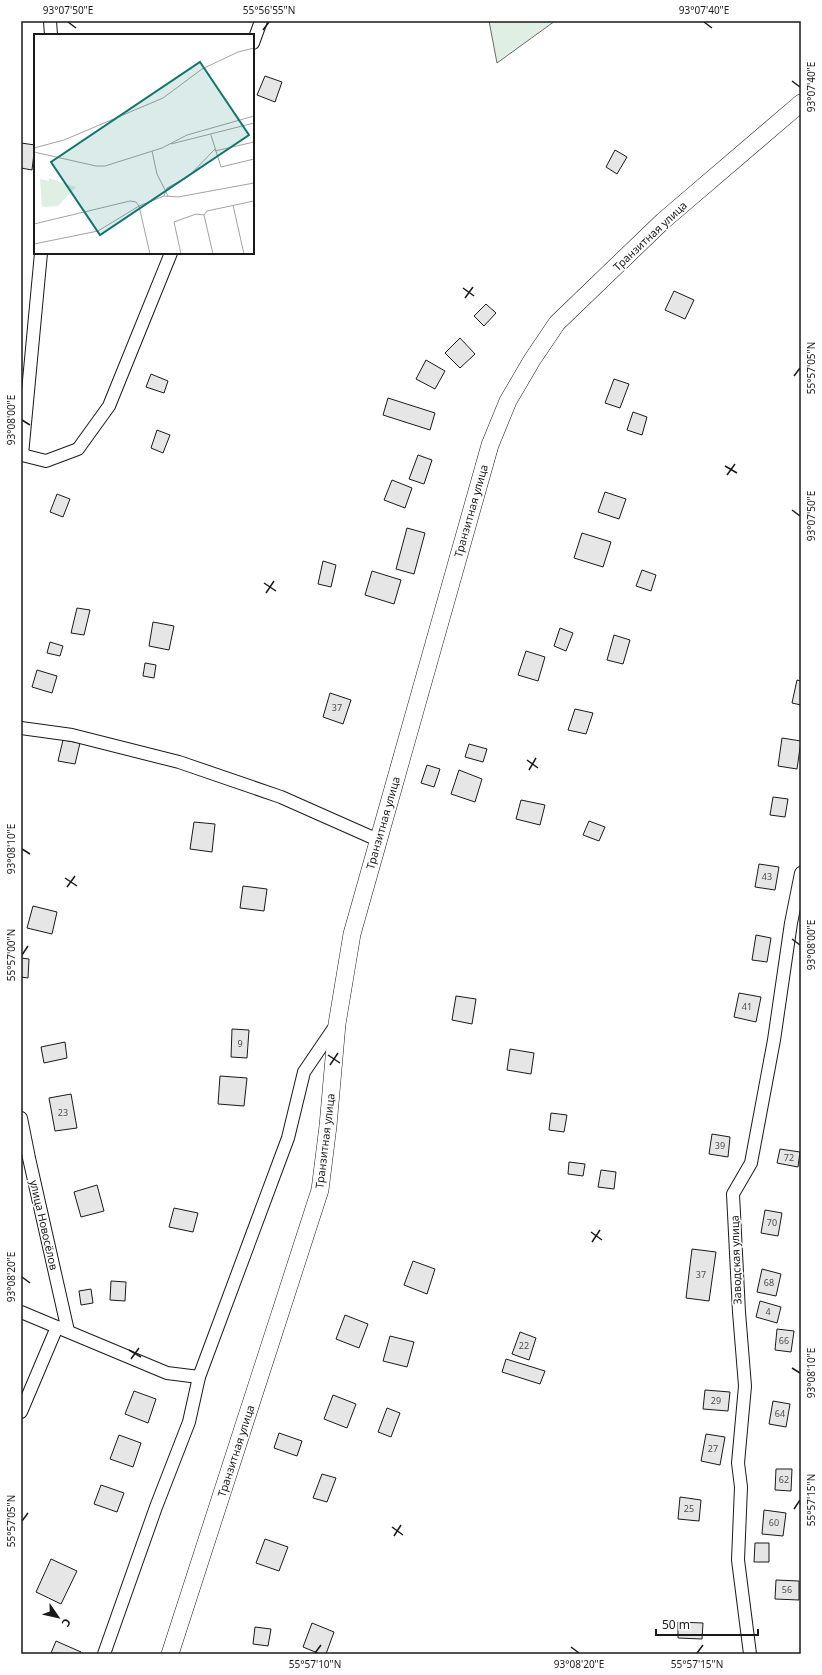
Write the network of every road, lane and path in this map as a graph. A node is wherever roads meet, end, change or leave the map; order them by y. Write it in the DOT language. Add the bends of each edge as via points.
graph roads {
  1 [pos="50,21"];
  2 [pos="261,21"];
  3 [pos="51,34"];
  4 [pos="254,40"];
  5 [pos="801,103"];
  6 [pos="41,254"];
  7 [pos="171,254"];
  8 [pos="21,457"];
  9 [pos="21,728"];
  10 [pos="378,840"];
  11 [pos="801,873"];
  12 [pos="337,1024"];
  13 [pos="21,1118"];
  14 [pos="21,1312"];
  15 [pos="62,1329"];
  16 [pos="199,1378"];
  17 [pos="21,1412"];
  18 [pos="104,1654"];
  19 [pos="170,1654"];
  20 [pos="750,1654"];
  1 -- 3 [label="street"];
  2 -- 4 [label="street"];
  5 -- 10 [label="main road, Транзитная улица" via="663,221 557,324 508,400 490,445"];
  6 -- 8 [label="street"];
  7 -- 8 [label="street" via="109,406 78,449 46,461"];
  9 -- 10 [label="street" via="72,735 179,762 281,797"];
  10 -- 12 [label="main road, Транзитная улица" via="352,934"];
  11 -- 20 [label="street, Заводская улица" via="751,1163 733,1194 738,1312 745,1386 738,1463 741,1487 738,1560"];
  12 -- 16 [label="street" via="304,1072 288,1138"];
  12 -- 19 [label="main road, Транзитная улица" via="320,1190"];
  13 -- 15 [label="street, улица Новосёлов"];
  14 -- 15 [label="street"];
  15 -- 16 [label="street" via="167,1374"];
  15 -- 17 [label="street"];
  16 -- 18 [label="street" via="189,1422"];
}
